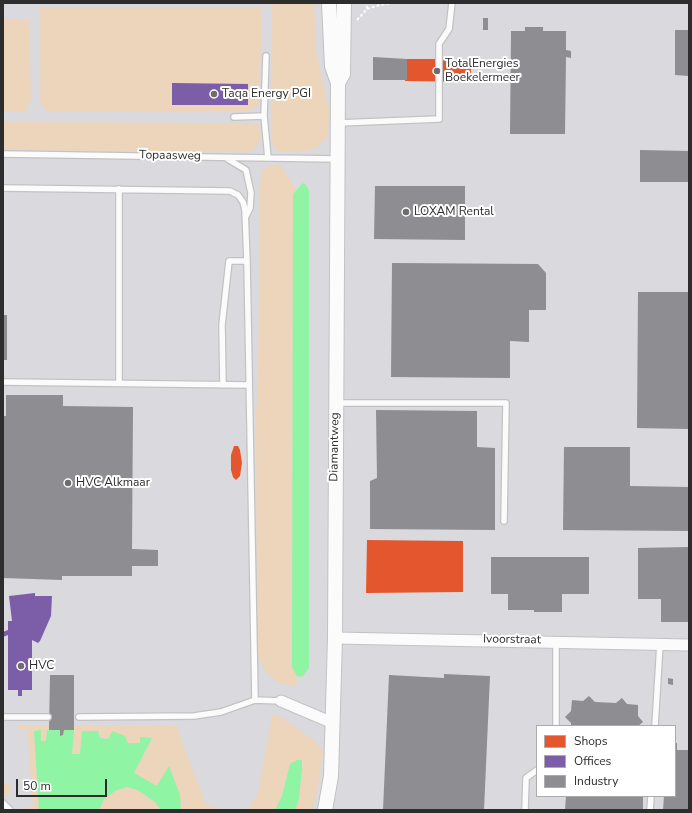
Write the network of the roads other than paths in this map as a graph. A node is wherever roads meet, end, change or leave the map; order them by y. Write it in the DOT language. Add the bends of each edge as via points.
graph roads {
  1 [pos="329,3"];
  2 [pos="344,3"];
  3 [pos="452,3"];
  4 [pos="266,56"];
  5 [pos="338,83"];
  6 [pos="264,116"];
  7 [pos="234,117"];
  8 [pos="338,123"];
  9 [pos="3,154"];
  10 [pos="224,157"];
  11 [pos="268,158"];
  12 [pos="337,159"];
  13 [pos="3,188"];
  14 [pos="120,189"];
  15 [pos="246,216"];
  16 [pos="247,261"];
  17 [pos="3,382"];
  18 [pos="119,383"];
  19 [pos="223,385"];
  20 [pos="249,386"];
  21 [pos="336,402"];
  22 [pos="504,521"];
  23 [pos="334,638"];
  24 [pos="556,641"];
  25 [pos="660,643"];
  26 [pos="689,645"];
  27 [pos="254,700"];
  28 [pos="281,701"];
  29 [pos="3,717"];
  30 [pos="48,717"];
  31 [pos="79,717"];
  32 [pos="333,723"];
  33 [pos="556,725"];
  34 [pos="655,725"];
  35 [pos="536,771"];
  36 [pos="651,797"];
  37 [pos="3,803"];
  38 [pos="10,810"];
  39 [pos="325,810"];
  40 [pos="525,810"];
  41 [pos="650,810"];
  1 -- 5 [label="street, Diamantweg" via="332,66"];
  2 -- 5 [label="street, Diamantweg" via="343,74"];
  3 -- 8 [label="lane" via="449,29 439,44 439,119"];
  4 -- 6 [label="lane"];
  5 -- 8 [label="street, Diamantweg"];
  6 -- 7 [label="lane"];
  6 -- 11 [label="lane"];
  8 -- 12 [label="street, Diamantweg"];
  9 -- 10 [label="lane, Topaasweg"];
  10 -- 11 [label="lane, Topaasweg"];
  10 -- 15 [label="lane" via="246,170 251,193 250,208"];
  11 -- 12 [label="lane, Topaasweg"];
  12 -- 21 [label="street, Diamantweg"];
  13 -- 14 [label="lane"];
  14 -- 15 [label="lane" via="230,191 238,195 243,202"];
  14 -- 18 [label="lane"];
  15 -- 16 [label="lane"];
  16 -- 19 [label="lane" via="229,261 222,325"];
  16 -- 20 [label="lane"];
  17 -- 18 [label="lane"];
  18 -- 19 [label="lane"];
  19 -- 20 [label="lane"];
  20 -- 27 [label="lane"];
  21 -- 22 [label="lane" via="506,403"];
  21 -- 23 [label="street, Diamantweg"];
  23 -- 24 [label="street, Ivoorstraat"];
  23 -- 32 [label="street, Diamantweg"];
  24 -- 25 [label="street, Ivoorstraat"];
  24 -- 33 [label="lane"];
  25 -- 26 [label="street, Ivoorstraat"];
  25 -- 34 [label="lane"];
  27 -- 28 [label="lane"];
  27 -- 31 [label="lane" via="221,712 194,716"];
  28 -- 32 [label="street"];
  29 -- 30 [label="lane"];
  32 -- 39 [label="street, Diamantweg"];
  35 -- 40 [label="lane" via="526,778"];
  36 -- 41 [label="lane"];
  37 -- 38 [label="lane"];
}
